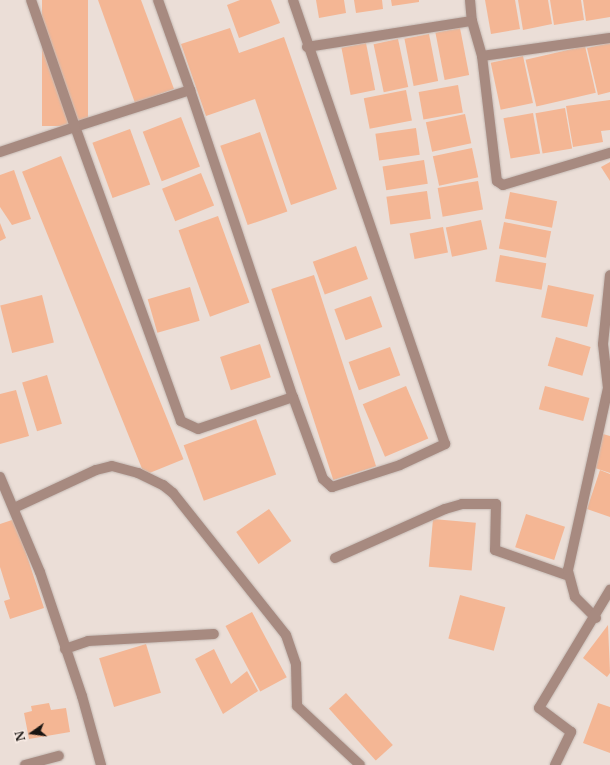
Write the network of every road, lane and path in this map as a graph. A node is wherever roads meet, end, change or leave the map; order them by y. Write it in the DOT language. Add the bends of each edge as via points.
graph roads {
  1 [pos="31,0"];
  2 [pos="158,0"];
  3 [pos="293,0"];
  4 [pos="470,0"];
  5 [pos="472,21"];
  6 [pos="610,38"];
  7 [pos="307,47"];
  8 [pos="482,56"];
  9 [pos="190,90"];
  10 [pos="75,127"];
  11 [pos="0,152"];
  12 [pos="610,153"];
  13 [pos="610,275"];
  14 [pos="293,397"];
  15 [pos="0,477"];
  16 [pos="14,508"];
  17 [pos="335,558"];
  18 [pos="569,576"];
  19 [pos="610,590"];
  20 [pos="596,618"];
  21 [pos="214,634"];
  22 [pos="65,649"];
  23 [pos="59,756"];
  24 [pos="26,765"];
  25 [pos="101,765"];
  26 [pos="360,765"];
  27 [pos="555,765"];
  1 -- 10 [label="street"];
  2 -- 9 [label="street"];
  3 -- 7 [label="street"];
  4 -- 5 [label="street"];
  5 -- 7 [label="street"];
  5 -- 8 [label="street"];
  6 -- 8 [label="street"];
  7 -- 14 [label="street" via="445,444 400,465 332,487 323,479"];
  8 -- 12 [label="street" via="497,181 503,185"];
  9 -- 10 [label="street"];
  9 -- 14 [label="street"];
  10 -- 11 [label="street"];
  10 -- 14 [label="street" via="181,421 198,429"];
  13 -- 18 [label="street" via="604,344 608,388"];
  15 -- 16 [label="street"];
  16 -- 22 [label="street"];
  16 -- 26 [label="street" via="96,470 112,466 138,473 163,485 173,493 286,635 296,664 297,706"];
  17 -- 18 [label="street" via="446,508 462,504 496,504 495,550"];
  18 -- 20 [label="street" via="574,597"];
  19 -- 20 [label="street"];
  20 -- 27 [label="street" via="539,708 571,732"];
  21 -- 22 [label="street" via="88,642"];
  22 -- 25 [label="street"];
  23 -- 24 [label="street"];
}
